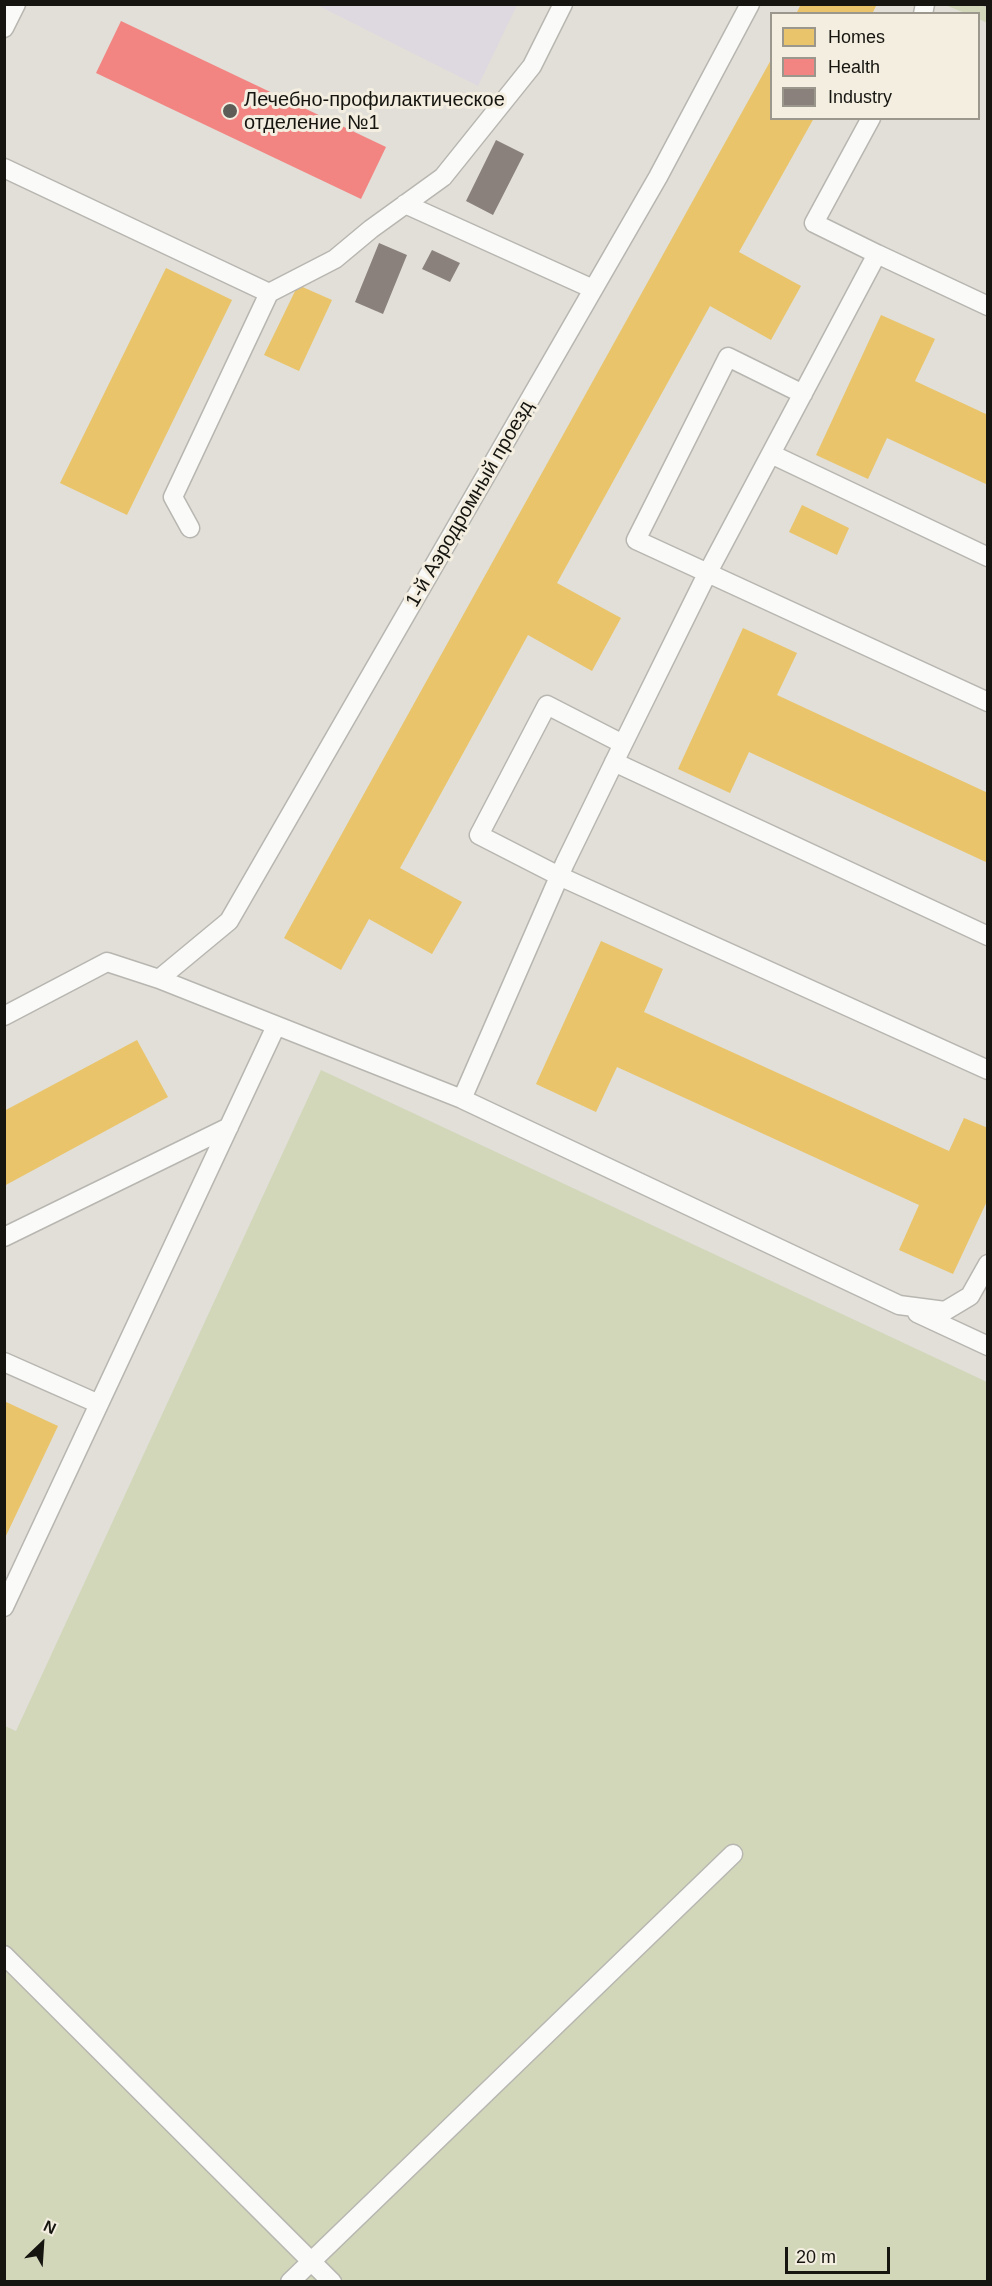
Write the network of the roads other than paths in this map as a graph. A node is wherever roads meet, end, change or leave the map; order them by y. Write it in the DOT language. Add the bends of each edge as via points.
graph roads {
  1 [pos="16,4"];
  2 [pos="563,4"];
  3 [pos="750,4"];
  4 [pos="4,28"];
  5 [pos="870,120"];
  6 [pos="4,168"];
  7 [pos="405,204"];
  8 [pos="877,254"];
  9 [pos="593,289"];
  10 [pos="269,293"];
  11 [pos="987,306"];
  12 [pos="803,394"];
  13 [pos="771,454"];
  14 [pos="190,528"];
  15 [pos="987,557"];
  16 [pos="707,573"];
  17 [pos="987,702"];
  18 [pos="623,744"];
  19 [pos="614,762"];
  20 [pos="559,876"];
  21 [pos="987,936"];
  22 [pos="159,979"];
  23 [pos="4,1016"];
  24 [pos="276,1026"];
  25 [pos="987,1070"];
  26 [pos="462,1099"];
  27 [pos="229,1127"];
  28 [pos="4,1237"];
  29 [pos="987,1264"];
  30 [pos="898,1305"];
  31 [pos="987,1346"];
  32 [pos="4,1362"];
  33 [pos="99,1404"];
  34 [pos="4,1607"];
  35 [pos="733,1854"];
  36 [pos="4,1955"];
  37 [pos="310,2260"];
  38 [pos="290,2282"];
  39 [pos="332,2282"];
  1 -- 4 [label="lane"];
  2 -- 7 [label="lane" via="532,66 443,177"];
  3 -- 9 [label="lane, 1-й Аэродромный проезд"];
  5 -- 8 [label="lane" via="814,223"];
  6 -- 10 [label="lane"];
  7 -- 9 [label="lane"];
  7 -- 10 [label="lane" via="335,259"];
  8 -- 11 [label="lane"];
  8 -- 12 [label="lane"];
  9 -- 22 [label="lane, 1-й Аэродромный проезд" via="229,921"];
  10 -- 14 [label="lane" via="173,497"];
  12 -- 13 [label="lane"];
  12 -- 16 [label="lane" via="728,357 636,540"];
  13 -- 15 [label="lane"];
  13 -- 16 [label="lane"];
  16 -- 17 [label="lane"];
  16 -- 18 [label="lane"];
  18 -- 19 [label="lane"];
  18 -- 20 [label="lane" via="547,705 479,835"];
  19 -- 20 [label="lane"];
  19 -- 21 [label="lane"];
  20 -- 25 [label="lane"];
  20 -- 26 [label="lane"];
  22 -- 23 [label="lane" via="107,962"];
  22 -- 24 [label="lane"];
  24 -- 26 [label="lane"];
  24 -- 27 [label="lane"];
  26 -- 30 [label="lane"];
  27 -- 28 [label="lane"];
  27 -- 33 [label="lane"];
  29 -- 30 [label="lane" via="970,1296 945,1311"];
  30 -- 31 [label="lane"];
  32 -- 33 [label="lane"];
  33 -- 34 [label="lane"];
  35 -- 37 [label="lane"];
  36 -- 37 [label="lane"];
  37 -- 38 [label="lane"];
  37 -- 39 [label="lane"];
}
